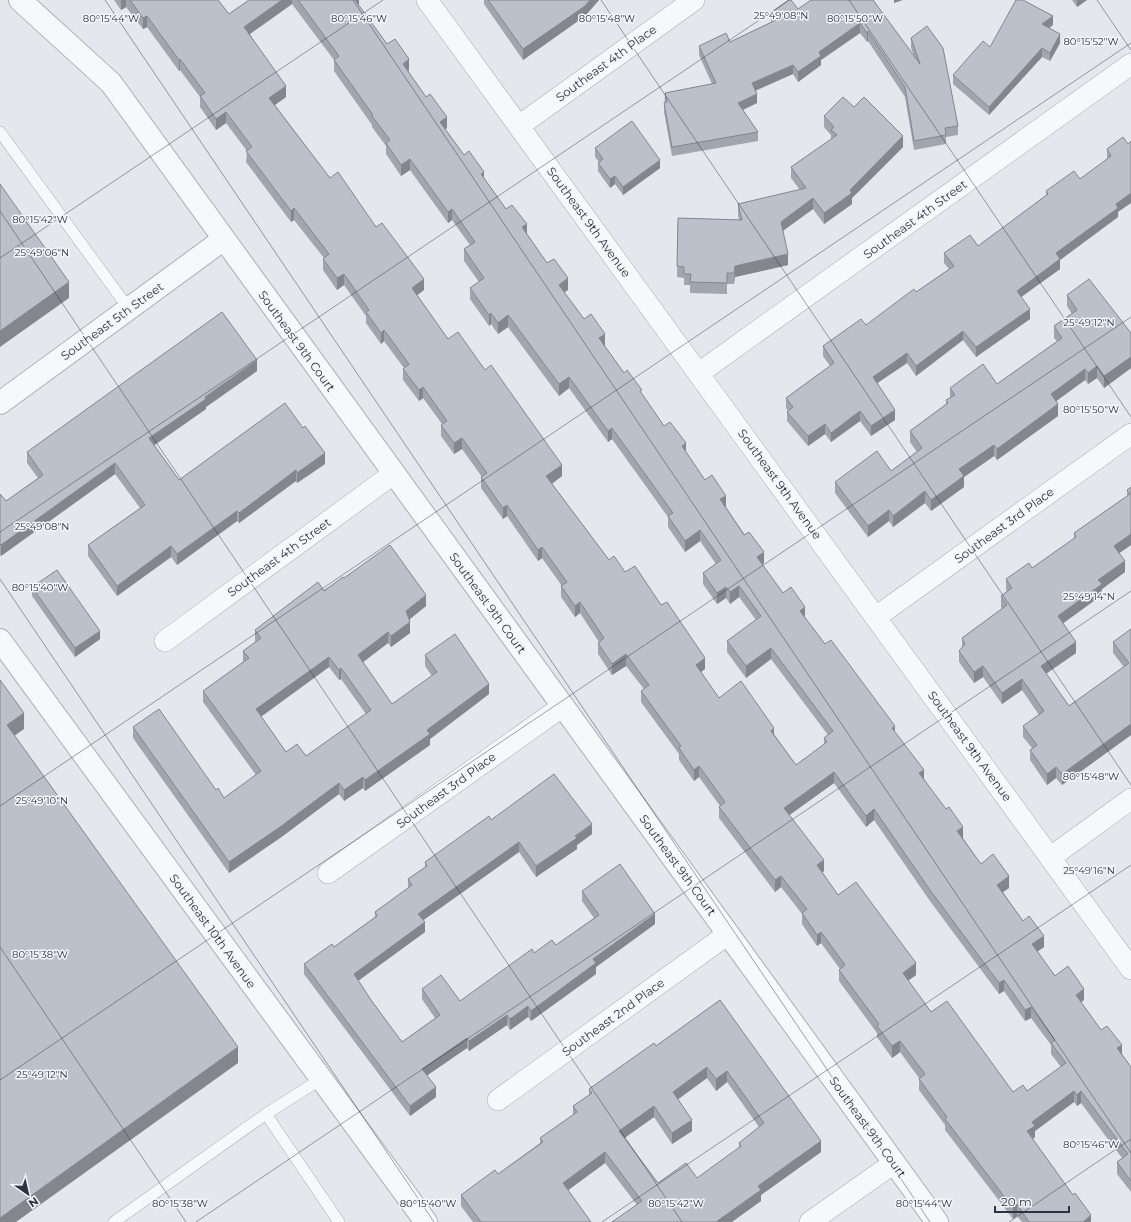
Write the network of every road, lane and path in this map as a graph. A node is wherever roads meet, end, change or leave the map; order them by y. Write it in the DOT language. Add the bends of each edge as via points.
graph roads {
  1 [pos="20,0"];
  2 [pos="427,0"];
  3 [pos="694,0"];
  4 [pos="1131,64"];
  5 [pos="519,126"];
  6 [pos="0,132"];
  7 [pos="224,240"];
  8 [pos="128,309"];
  9 [pos="699,373"];
  10 [pos="0,403"];
  11 [pos="1131,434"];
  12 [pos="394,474"];
  13 [pos="876,617"];
  14 [pos="0,640"];
  15 [pos="165,641"];
  16 [pos="563,706"];
  17 [pos="1131,799"];
  18 [pos="1051,857"];
  19 [pos="328,874"];
  20 [pos="728,934"];
  21 [pos="1131,969"];
  22 [pos="321,1080"];
  23 [pos="498,1100"];
  24 [pos="266,1114"];
  25 [pos="894,1163"];
  26 [pos="114,1222"];
  27 [pos="339,1222"];
  28 [pos="426,1222"];
  29 [pos="810,1222"];
  30 [pos="937,1222"];
  1 -- 7 [label="street, Southeast 9th Court" via="111,84"];
  2 -- 5 [label="street, Southeast 9th Avenue"];
  3 -- 5 [label="street, Southeast 4th Place"];
  4 -- 9 [label="street, Southeast 4th Street"];
  5 -- 9 [label="street, Southeast 9th Avenue"];
  6 -- 8 [label="lane"];
  7 -- 8 [label="street, Southeast 5th Street"];
  7 -- 12 [label="street, Southeast 9th Court"];
  8 -- 10 [label="street, Southeast 5th Street"];
  9 -- 13 [label="street, Southeast 9th Avenue"];
  11 -- 13 [label="street, Southeast 3rd Place"];
  12 -- 15 [label="street, Southeast 4th Street"];
  12 -- 16 [label="street, Southeast 9th Court"];
  13 -- 18 [label="street, Southeast 9th Avenue"];
  14 -- 22 [label="street, Southeast 10th Avenue"];
  16 -- 19 [label="street, Southeast 3rd Place"];
  16 -- 20 [label="street, Southeast 9th Court"];
  17 -- 18 [label="street"];
  18 -- 21 [label="street, Southeast 9th Avenue"];
  20 -- 23 [label="street, Southeast 2nd Place"];
  20 -- 25 [label="street, Southeast 9th Court"];
  22 -- 24 [label="lane"];
  22 -- 28 [label="street, Southeast 10th Avenue"];
  24 -- 26 [label="lane"];
  24 -- 27 [label="lane"];
  25 -- 29 [label="street"];
  25 -- 30 [label="street, Southeast 9th Court"];
}
